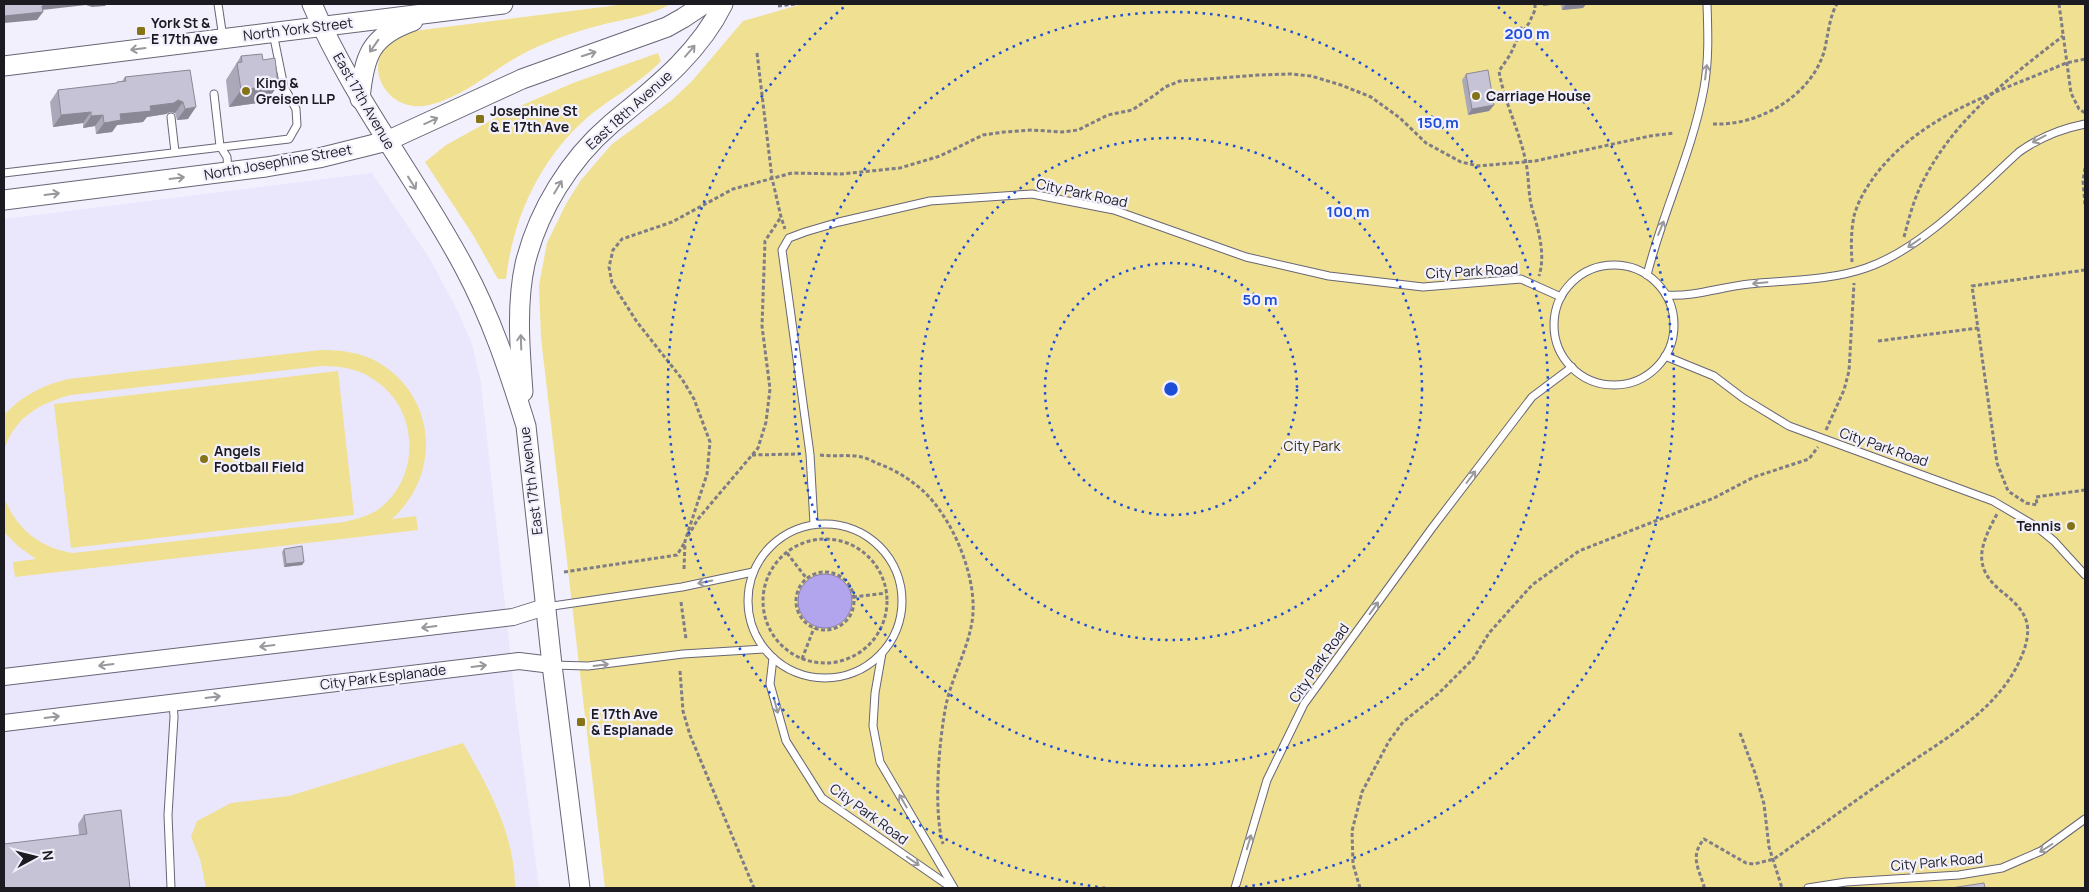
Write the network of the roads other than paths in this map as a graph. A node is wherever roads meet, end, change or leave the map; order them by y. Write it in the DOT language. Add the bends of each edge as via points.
graph roads {
  1 [pos="218,4"];
  2 [pos="312,4"];
  3 [pos="503,4"];
  4 [pos="704,4"];
  5 [pos="723,4"];
  6 [pos="1707,4"];
  7 [pos="448,10"];
  8 [pos="322,26"];
  9 [pos="273,32"];
  10 [pos="223,38"];
  11 [pos="4,66"];
  12 [pos="214,94"];
  13 [pos="360,99"];
  14 [pos="170,117"];
  15 [pos="2085,124"];
  16 [pos="386,142"];
  17 [pos="220,146"];
  18 [pos="175,152"];
  19 [pos="228,172"];
  20 [pos="4,173"];
  21 [pos="4,200"];
  22 [pos="1647,275"];
  23 [pos="1666,295"];
  24 [pos="1561,297"];
  25 [pos="1666,356"];
  26 [pos="1572,367"];
  27 [pos="526,426"];
  28 [pos="814,524"];
  29 [pos="753,572"];
  30 [pos="2085,575"];
  31 [pos="546,607"];
  32 [pos="764,649"];
  33 [pos="882,653"];
  34 [pos="774,658"];
  35 [pos="552,665"];
  36 [pos="4,677"];
  37 [pos="173,702"];
  38 [pos="4,723"];
  39 [pos="2085,819"];
  40 [pos="171,888"];
  41 [pos="580,888"];
  42 [pos="953,888"];
  43 [pos="1234,888"];
  44 [pos="1808,888"];
  1 -- 10 [label="lane"];
  2 -- 8 [label="main road, East 17th Avenue"];
  3 -- 7 [label="main road, North York Street"];
  16 -- 4 [label="main road, North Josephine Street, one-way" via="522,79 667,27"];
  27 -- 5 [label="main road, East 18th Avenue, one-way" via="520,338 522,290 525,264 544,214 564,176 581,154 597,136 673,71 703,36"];
  22 -- 6 [label="lane, one-way" via="1656,238 1689,152 1698,116 1708,60"];
  7 -- 8 [label="main road, North York Street"];
  7 -- 13 [label="main road, one-way" via="396,27 376,42 364,66"];
  8 -- 9 [label="main road, North York Street"];
  8 -- 13 [label="main road, East 17th Avenue"];
  9 -- 10 [label="main road, North York Street"];
  9 -- 17 [label="lane" via="284,87 296,109 297,125 289,139"];
  10 -- 11 [label="main road, North York Street, one-way"];
  12 -- 17 [label="lane"];
  13 -- 16 [label="main road, East 17th Avenue"];
  14 -- 18 [label="lane"];
  15 -- 23 [label="lane, one-way" via="2034,141 1929,232 1898,253 1865,269 1795,281"];
  16 -- 19 [label="main road, North Josephine Street" via="319,158"];
  16 -- 27 [label="main road, East 17th Avenue, one-way" via="456,253 476,292 498,343"];
  17 -- 18 [label="lane"];
  17 -- 19 [label="lane" via="227,157"];
  18 -- 20 [label="lane"];
  21 -- 19 [label="main road, North Josephine Street, one-way"];
  22 -- 23 [label="lane"];
  22 -- 24 [label="lane" via="1624,266 1599,267 1577,278"];
  23 -- 25 [label="lane" via="1674,326"];
  24 -- 26 [label="lane" via="1555,317 1555,334"];
  24 -- 28 [label="lane, City Park Road" via="1521,280 1423,287 1329,276 1246,257 1114,210 1032,194 930,200 839,222 789,238 783,257 810,454"];
  25 -- 26 [label="lane" via="1642,378 1621,385 1600,383"];
  25 -- 30 [label="lane, City Park Road" via="1714,376 1789,426 2001,505 2054,541"];
  43 -- 26 [label="lane, City Park Road, one-way" via="1268,780 1304,704 1532,397"];
  27 -- 31 [label="main road, East 17th Avenue"];
  28 -- 29 [label="lane" via="777,540"];
  28 -- 33 [label="lane" via="854,529 876,544 893,565 902,604 897,630"];
  29 -- 31 [label="lane, one-way" via="682,587"];
  29 -- 32 [label="lane" via="748,612 751,626"];
  31 -- 35 [label="main road, East 17th Avenue"];
  31 -- 36 [label="street, one-way" via="513,617"];
  32 -- 34 [label="lane"];
  35 -- 32 [label="lane, City Park Esplanade, one-way" via="588,666 683,654"];
  33 -- 34 [label="lane" via="849,675 822,679 796,673"];
  42 -- 33 [label="lane, City Park Road, one-way" via="880,762 873,726"];
  34 -- 42 [label="lane, City Park Road, one-way" via="770,684 786,741 822,798"];
  37 -- 35 [label="street, City Park Esplanade, one-way" via="519,661"];
  35 -- 41 [label="main road, East 17th Avenue"];
  38 -- 37 [label="street, City Park Esplanade, one-way"];
  37 -- 40 [label="lane" via="168,815"];
  39 -- 44 [label="lane, City Park Road, one-way" via="2041,851 2002,868"];
}
